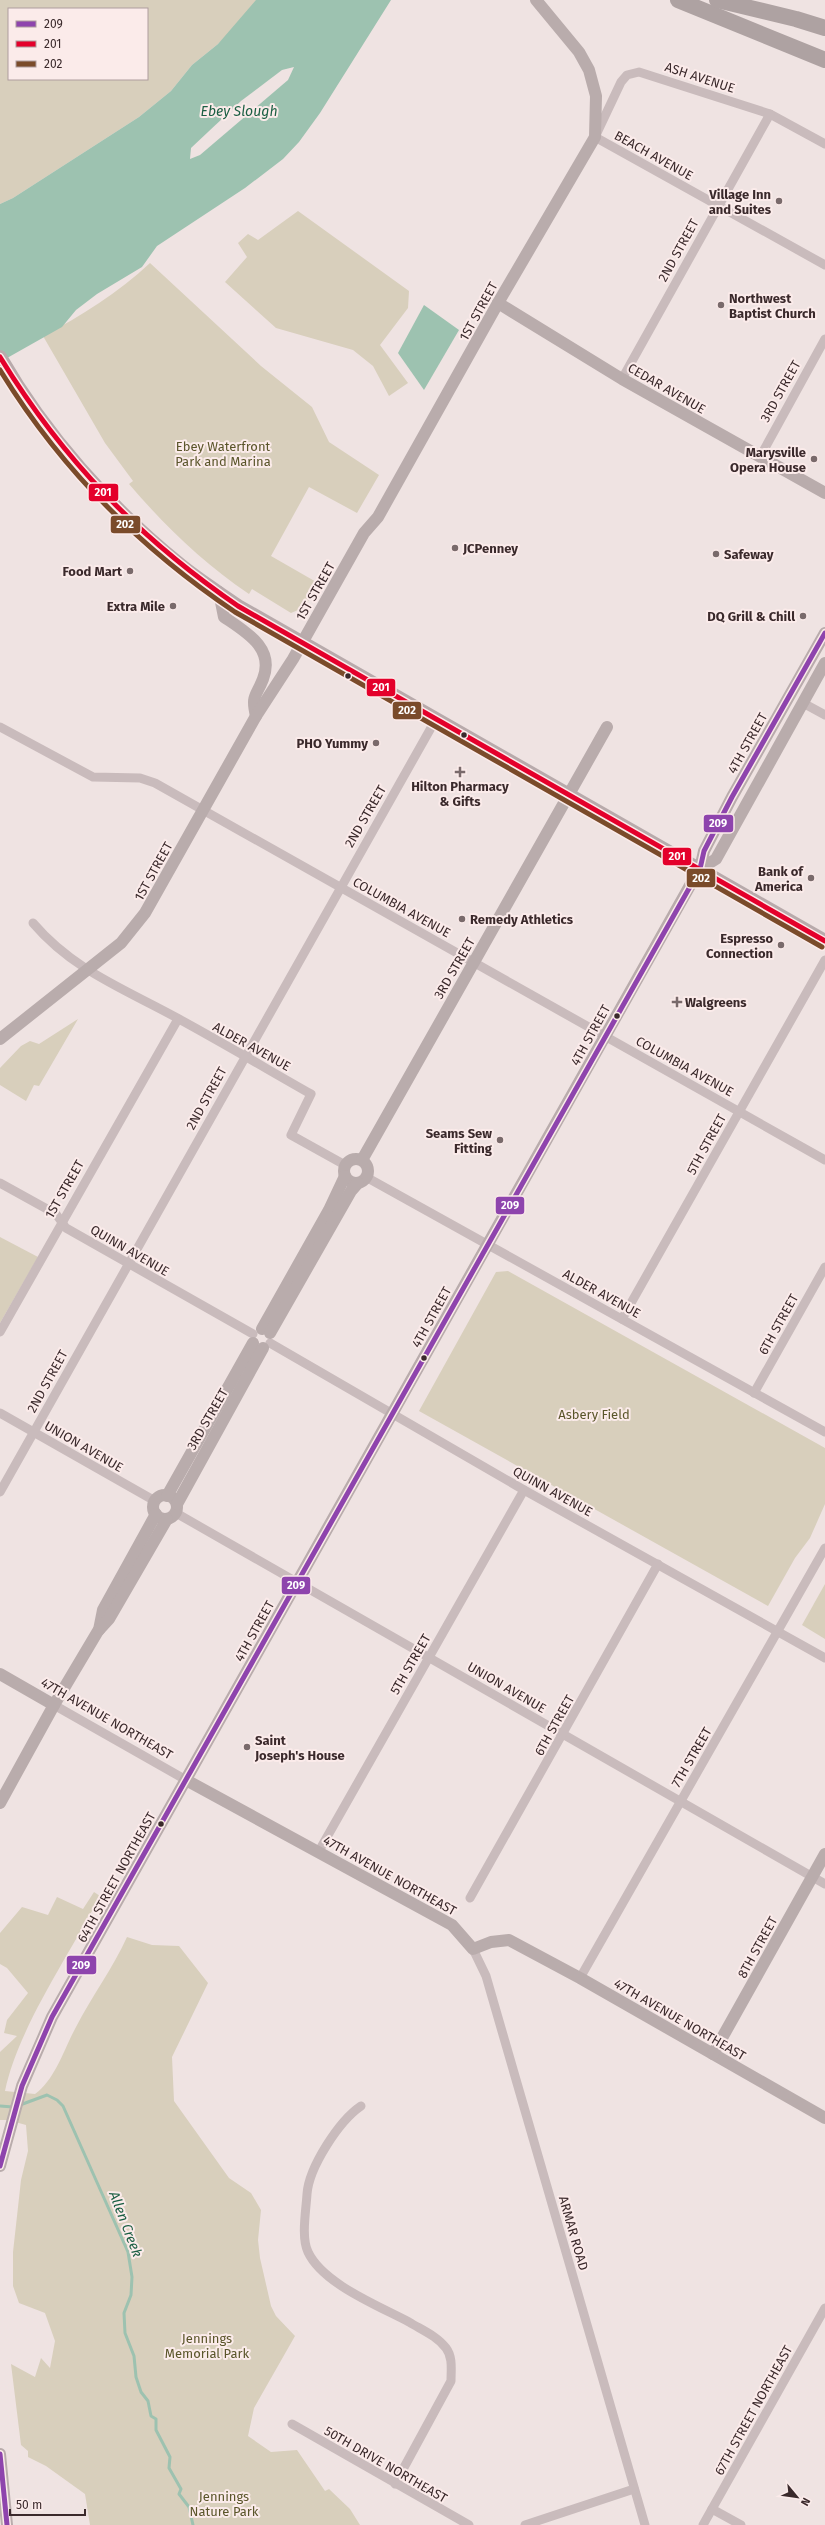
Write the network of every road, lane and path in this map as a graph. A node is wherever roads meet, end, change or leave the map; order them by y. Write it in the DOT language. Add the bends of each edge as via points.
graph roads {
  1 [pos="536,0"];
  2 [pos="678,0"];
  3 [pos="717,0"];
  4 [pos="825,28"];
  5 [pos="825,60"];
  6 [pos="770,114"];
  7 [pos="595,137"];
  8 [pos="825,144"];
  9 [pos="718,205"];
  10 [pos="825,265"];
  11 [pos="498,303"];
  12 [pos="825,339"];
  13 [pos="0,357"];
  14 [pos="622,379"];
  15 [pos="760,457"];
  16 [pos="825,493"];
  17 [pos="219,592"];
  18 [pos="825,633"];
  19 [pos="301,643"];
  20 [pos="818,644"];
  21 [pos="825,663"];
  22 [pos="803,703"];
  23 [pos="825,715"];
  24 [pos="256,716"];
  25 [pos="436,718"];
  26 [pos="0,727"];
  27 [pos="607,727"];
  28 [pos="570,796"];
  29 [pos="203,810"];
  30 [pos="700,869"];
  31 [pos="340,886"];
  32 [pos="33,923"];
  33 [pos="825,942"];
  34 [pos="825,960"];
  35 [pos="474,962"];
  36 [pos="85,970"];
  37 [pos="178,1019"];
  38 [pos="605,1036"];
  39 [pos="0,1040"];
  40 [pos="244,1056"];
  41 [pos="739,1112"];
  42 [pos="362,1160"];
  43 [pos="825,1160"];
  44 [pos="345,1171"];
  45 [pos="362,1180"];
  46 [pos="0,1183"];
  47 [pos="61,1222"];
  48 [pos="488,1245"];
  49 [pos="128,1264"];
  50 [pos="825,1267"];
  51 [pos="622,1319"];
  52 [pos="0,1332"];
  53 [pos="262,1339"];
  54 [pos="754,1393"];
  55 [pos="0,1413"];
  56 [pos="392,1414"];
  57 [pos="33,1432"];
  58 [pos="825,1432"];
  59 [pos="524,1490"];
  60 [pos="0,1492"];
  61 [pos="167,1496"];
  62 [pos="155,1501"];
  63 [pos="169,1513"];
  64 [pos="825,1548"];
  65 [pos="658,1564"];
  66 [pos="297,1583"];
  67 [pos="779,1631"];
  68 [pos="429,1658"];
  69 [pos="825,1658"];
  70 [pos="0,1674"];
  71 [pos="54,1705"];
  72 [pos="563,1735"];
  73 [pos="186,1780"];
  74 [pos="681,1802"];
  75 [pos="0,1803"];
  76 [pos="319,1851"];
  77 [pos="825,1854"];
  78 [pos="812,1876"];
  79 [pos="825,1884"];
  80 [pos="470,1898"];
  81 [pos="474,1949"];
  82 [pos="580,1978"];
  83 [pos="713,2054"];
  84 [pos="361,2106"];
  85 [pos="825,2118"];
  86 [pos="0,2166"];
  87 [pos="825,2308"];
  88 [pos="292,2424"];
  89 [pos="0,2454"];
  90 [pos="395,2484"];
  91 [pos="634,2489"];
  92 [pos="712,2509"];
  93 [pos="7,2525"];
  94 [pos="469,2525"];
  95 [pos="525,2525"];
  96 [pos="645,2525"];
  97 [pos="703,2525"];
  98 [pos="741,2525"];
  1 -- 7 [label="street" via="579,52 589,70 596,96"];
  2 -- 5 [label="highway"];
  3 -- 4 [label="highway"];
  6 -- 7 [label="street, ASH AVENUE" via="639,72 627,75 621,82"];
  6 -- 8 [label="street, ASH AVENUE"];
  6 -- 9 [label="street, 2ND STREET"];
  7 -- 9 [label="street, BEACH AVENUE"];
  7 -- 11 [label="street, 1ST STREET"];
  9 -- 10 [label="street, BEACH AVENUE"];
  9 -- 14 [label="street, 2ND STREET"];
  11 -- 14 [label="street, CEDAR AVENUE"];
  11 -- 19 [label="street, 1ST STREET" via="378,517 364,533"];
  12 -- 15 [label="street, 3RD STREET"];
  13 -- 17 [label="main road" via="24,399 105,495 179,564"];
  14 -- 15 [label="street, CEDAR AVENUE"];
  15 -- 16 [label="street, CEDAR AVENUE"];
  17 -- 19 [label="main road" via="261,621"];
  17 -- 24 [label="street" via="224,617 259,644 264,654 266,666 252,702"];
  18 -- 20 [label="street, 4TH STREET"];
  19 -- 24 [label="street, 1ST STREET"];
  19 -- 25 [label="main road"];
  20 -- 22 [label="street" via="817,659 798,696 799,701"];
  20 -- 30 [label="street, 4TH STREET" via="732,797 704,851"];
  21 -- 22 [label="street, 4TH STREET"];
  22 -- 23 [label="street"];
  22 -- 30 [label="street, 4TH STREET" via="716,859"];
  24 -- 29 [label="street, 1ST STREET"];
  25 -- 28 [label="main road"];
  25 -- 31 [label="street, 2ND STREET"];
  26 -- 29 [label="street, COLUMBIA AVENUE" via="93,777 140,778 155,783"];
  27 -- 28 [label="street, 3RD STREET"];
  28 -- 30 [label="main road"];
  28 -- 35 [label="street, 3RD STREET"];
  29 -- 31 [label="street, COLUMBIA AVENUE"];
  29 -- 36 [label="street, 1ST STREET" via="145,913 121,942"];
  30 -- 33 [label="main road"];
  30 -- 38 [label="street, 4TH STREET"];
  31 -- 35 [label="street, COLUMBIA AVENUE"];
  31 -- 40 [label="street, 2ND STREET"];
  32 -- 36 [label="street" via="55,946"];
  34 -- 41 [label="street, 5TH STREET"];
  35 -- 38 [label="street, COLUMBIA AVENUE"];
  35 -- 42 [label="street, 3RD STREET"];
  36 -- 37 [label="street, ALDER AVENUE"];
  36 -- 39 [label="street, 1ST STREET"];
  37 -- 40 [label="street, ALDER AVENUE"];
  37 -- 47 [label="street, 1ST STREET"];
  38 -- 41 [label="street, COLUMBIA AVENUE"];
  38 -- 48 [label="street, 4TH STREET"];
  40 -- 44 [label="street, ALDER AVENUE" via="311,1094 291,1135"];
  40 -- 49 [label="street, 2ND STREET"];
  41 -- 43 [label="street, COLUMBIA AVENUE"];
  41 -- 51 [label="street, 5TH STREET"];
  42 -- 44 [label="street" via="353,1159"];
  42 -- 45 [label="street" via="368,1168"];
  44 -- 45 [label="street" via="350,1182"];
  44 -- 53 [label="street, 3RD STREET" via="329,1210"];
  45 -- 48 [label="street, ALDER AVENUE"];
  45 -- 53 [label="street, 3RD STREET" via="351,1191"];
  46 -- 47 [label="street, QUINN AVENUE" via="56,1214"];
  47 -- 49 [label="street, QUINN AVENUE" via="66,1228"];
  47 -- 52 [label="street, 1ST STREET"];
  48 -- 51 [label="street, ALDER AVENUE"];
  48 -- 56 [label="street, 4TH STREET"];
  49 -- 53 [label="street, QUINN AVENUE"];
  49 -- 57 [label="street, 2ND STREET"];
  50 -- 54 [label="street, 6TH STREET"];
  51 -- 54 [label="street, ALDER AVENUE"];
  53 -- 56 [label="street, QUINN AVENUE"];
  53 -- 61 [label="street, 3RD STREET"];
  53 -- 63 [label="street, 3RD STREET"];
  54 -- 58 [label="street, ALDER AVENUE"];
  55 -- 57 [label="street, UNION AVENUE"];
  56 -- 59 [label="street, QUINN AVENUE"];
  56 -- 66 [label="street, 4TH STREET"];
  57 -- 60 [label="street, 2ND STREET"];
  57 -- 62 [label="street, UNION AVENUE"];
  59 -- 65 [label="street, QUINN AVENUE"];
  59 -- 68 [label="street, 5TH STREET"];
  61 -- 62 [label="street" via="159,1497"];
  61 -- 63 [label="street"];
  62 -- 63 [label="street" via="153,1508"];
  63 -- 66 [label="street, UNION AVENUE"];
  63 -- 71 [label="street, 3RD STREET" via="110,1619 98,1631"];
  64 -- 67 [label="street, 7TH STREET"];
  65 -- 67 [label="street, QUINN AVENUE"];
  65 -- 72 [label="street, 6TH STREET"];
  66 -- 68 [label="street, UNION AVENUE"];
  66 -- 73 [label="street, 4TH STREET"];
  67 -- 69 [label="street, QUINN AVENUE"];
  67 -- 74 [label="street, 7TH STREET"];
  68 -- 72 [label="street, UNION AVENUE"];
  68 -- 76 [label="street, 5TH STREET"];
  70 -- 71 [label="street, 47TH AVENUE NORTHEAST"];
  71 -- 73 [label="street, 47TH AVENUE NORTHEAST"];
  71 -- 75 [label="street, 3RD STREET"];
  72 -- 74 [label="street, UNION AVENUE"];
  72 -- 80 [label="street, 6TH STREET"];
  73 -- 76 [label="street, 47TH AVENUE NORTHEAST"];
  73 -- 86 [label="street, 64TH STREET NORTHEAST" via="52,2017 22,2086"];
  74 -- 78 [label="street, UNION AVENUE"];
  74 -- 82 [label="street, 7TH STREET"];
  76 -- 81 [label="street, 47TH AVENUE NORTHEAST" via="452,1925"];
  77 -- 78 [label="street, 8TH STREET"];
  78 -- 79 [label="street, UNION AVENUE"];
  78 -- 83 [label="street, 8TH STREET"];
  81 -- 82 [label="street, 47TH AVENUE NORTHEAST" via="491,1942 509,1940"];
  81 -- 91 [label="street, ARMAR ROAD" via="486,1976"];
  82 -- 83 [label="street, 47TH AVENUE NORTHEAST"];
  83 -- 85 [label="street, 47TH AVENUE NORTHEAST"];
  84 -- 90 [label="street" via="348,2115 313,2168 308,2183 305,2232 307,2251 317,2266 352,2292 432,2335 447,2349 452,2364 451,2381"];
  87 -- 92 [label="street, 67TH STREET NORTHEAST"];
  88 -- 90 [label="street, 50TH DRIVE NORTHEAST"];
  89 -- 93 [label="street"];
  90 -- 94 [label="street, 50TH DRIVE NORTHEAST"];
  91 -- 95 [label="street"];
  91 -- 96 [label="street, ARMAR ROAD"];
  92 -- 97 [label="street, 67TH STREET NORTHEAST"];
  92 -- 98 [label="street"];
}
